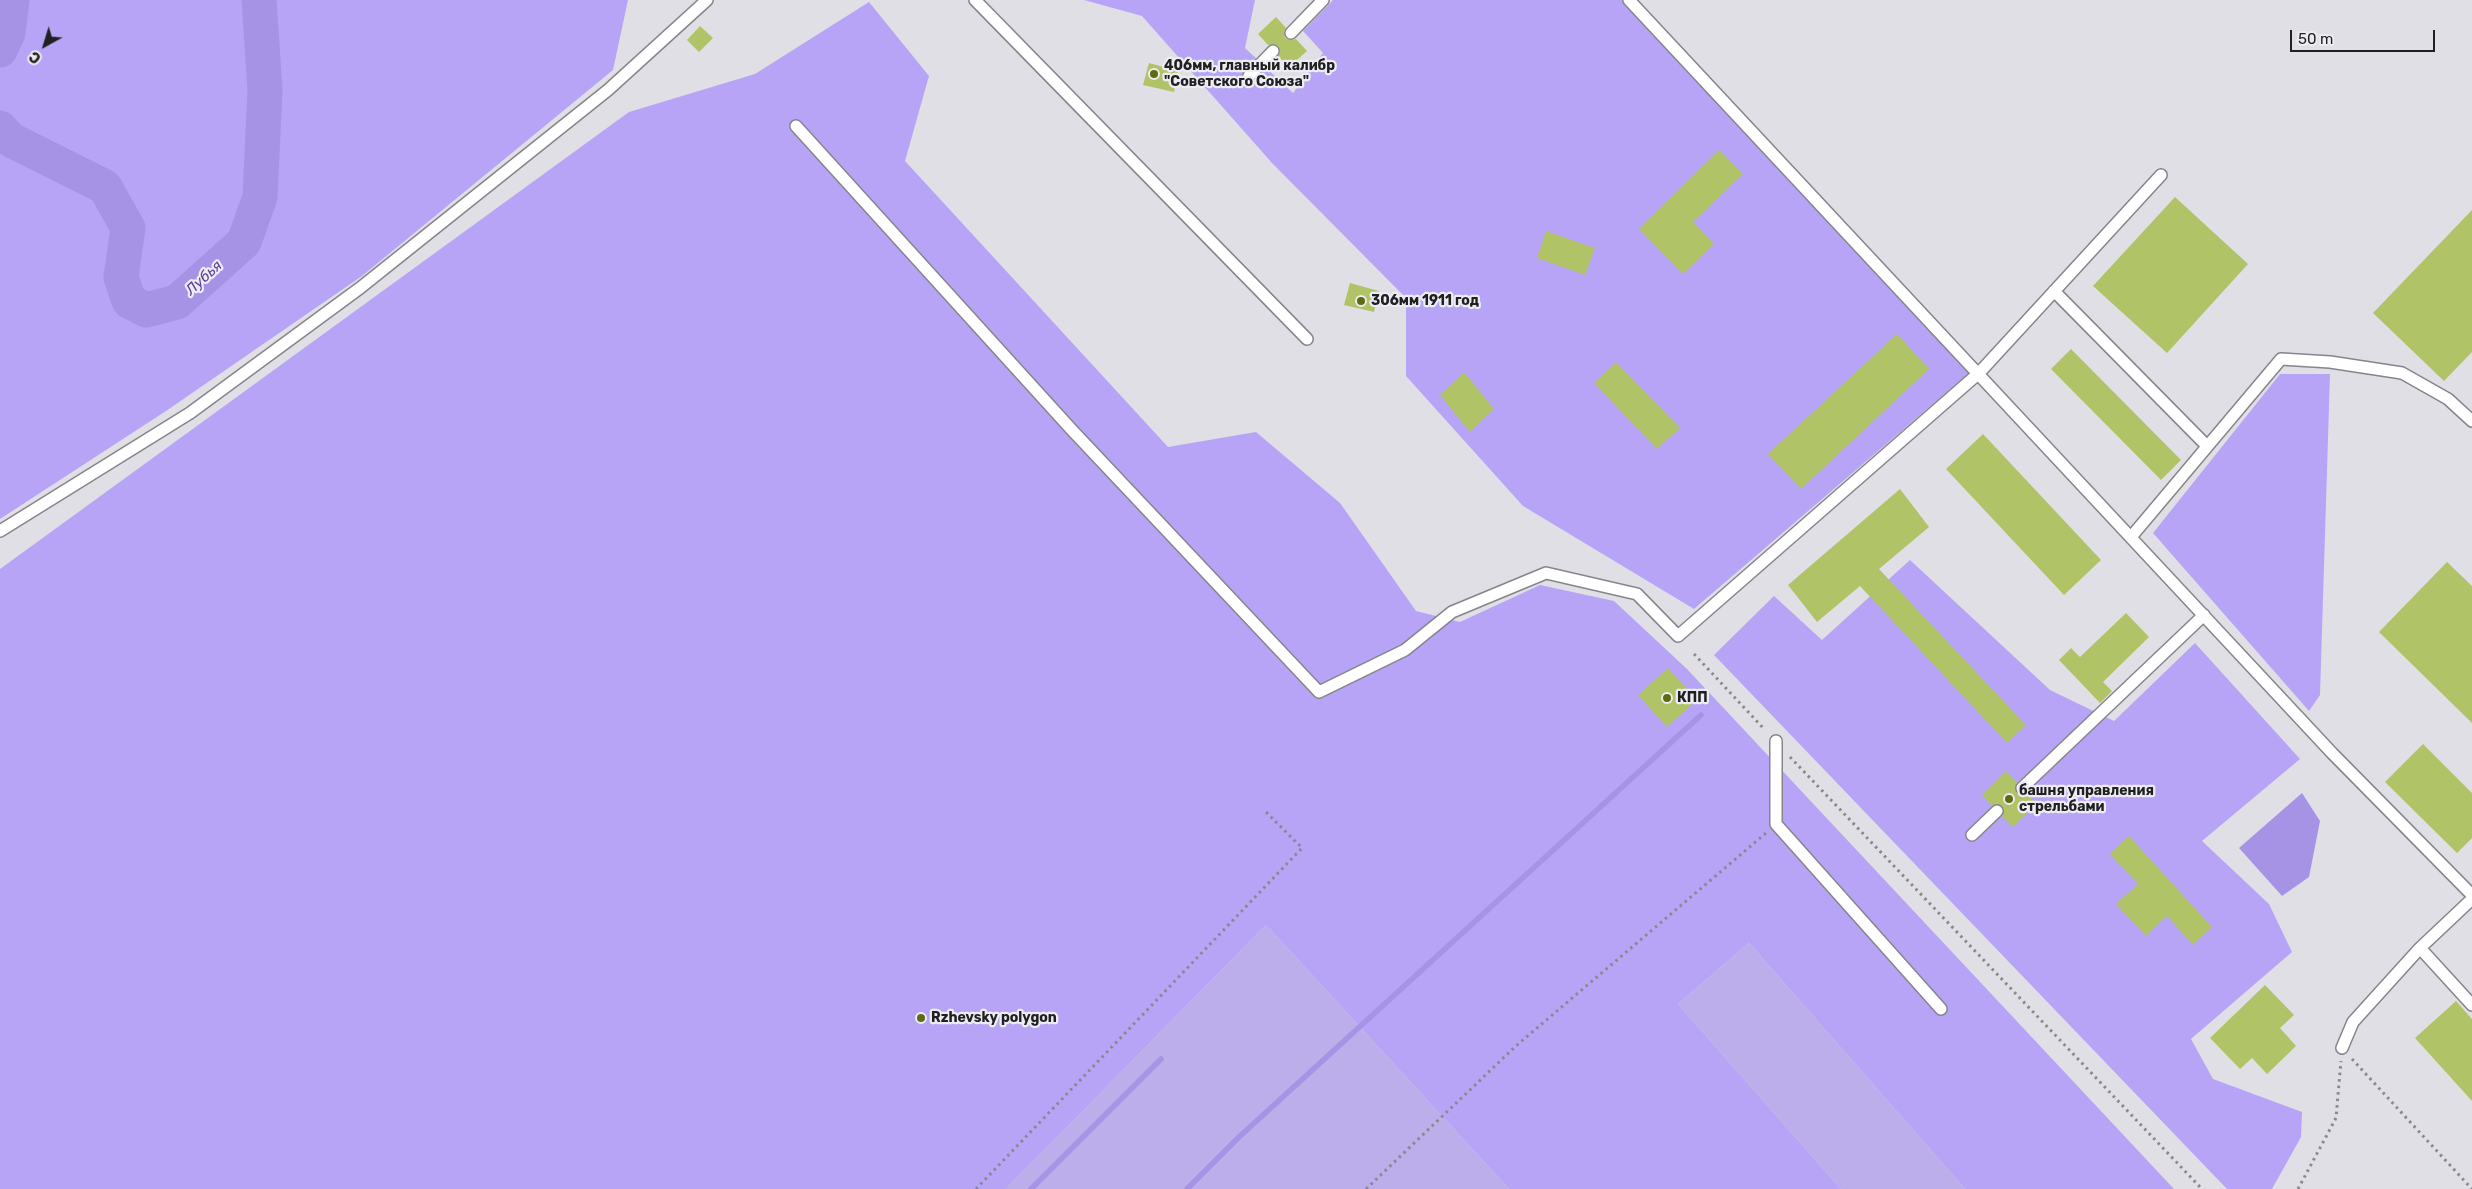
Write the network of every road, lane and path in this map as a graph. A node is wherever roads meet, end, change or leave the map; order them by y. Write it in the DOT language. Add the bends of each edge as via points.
graph roads {
  1 [pos="707,0"];
  2 [pos="975,0"];
  3 [pos="1323,0"];
  4 [pos="1629,0"];
  5 [pos="1291,33"];
  6 [pos="1273,51"];
  7 [pos="1249,76"];
  8 [pos="796,126"];
  9 [pos="2161,175"];
  10 [pos="2054,291"];
  11 [pos="1307,339"];
  12 [pos="1979,373"];
  13 [pos="2472,421"];
  14 [pos="2208,446"];
  15 [pos="0,531"];
  16 [pos="2131,537"];
  17 [pos="2204,615"];
  18 [pos="1694,654"];
  19 [pos="1776,741"];
  20 [pos="2022,788"];
  21 [pos="1997,811"];
  22 [pos="1266,812"];
  23 [pos="1776,824"];
  24 [pos="1972,836"];
  25 [pos="2472,895"];
  26 [pos="2472,899"];
  27 [pos="2420,948"];
  28 [pos="2472,1005"];
  29 [pos="1941,1009"];
  30 [pos="2342,1048"];
  31 [pos="976,1189"];
  32 [pos="1366,1189"];
  33 [pos="2202,1189"];
  34 [pos="2298,1189"];
  35 [pos="2472,1189"];
  1 -- 15 [label="lane" via="608,90 360,288 190,413"];
  2 -- 11 [label="lane"];
  3 -- 5 [label="lane"];
  4 -- 12 [label="lane"];
  6 -- 7 [label="lane"];
  8 -- 12 [label="lane" via="1071,430 1319,692 1405,650 1452,612 1546,573 1637,594 1678,636"];
  9 -- 10 [label="lane"];
  10 -- 12 [label="lane"];
  10 -- 14 [label="lane"];
  12 -- 16 [label="lane"];
  13 -- 14 [label="lane" via="2448,399 2402,373 2330,362 2281,360"];
  14 -- 16 [label="lane"];
  16 -- 17 [label="lane"];
  17 -- 20 [label="lane"];
  17 -- 25 [label="lane" via="2332,753"];
  18 -- 19 [label="path"];
  19 -- 23 [label="lane"];
  19 -- 33 [label="path"];
  21 -- 24 [label="lane"];
  22 -- 31 [label="path" via="1302,848"];
  23 -- 29 [label="lane"];
  23 -- 32 [label="path" via="1517,1045"];
  26 -- 27 [label="lane"];
  27 -- 28 [label="lane"];
  27 -- 30 [label="lane" via="2353,1022"];
  30 -- 34 [label="path" via="2336,1118"];
  30 -- 35 [label="path"];
}
